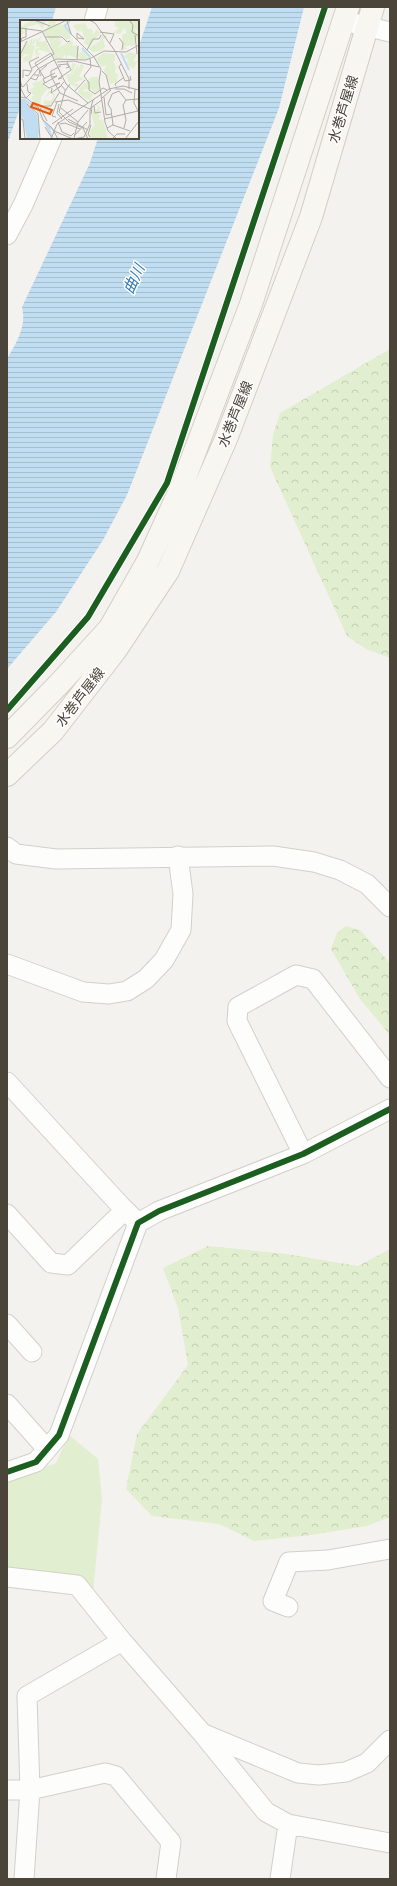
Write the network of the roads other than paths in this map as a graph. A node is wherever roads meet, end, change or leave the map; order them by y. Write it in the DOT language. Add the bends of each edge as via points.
graph roads {
  1 [pos="98,7"];
  2 [pos="346,14"];
  3 [pos="371,17"];
  4 [pos="94,20"];
  5 [pos="390,32"];
  6 [pos="52,139"];
  7 [pos="7,235"];
  8 [pos="7,737"];
  9 [pos="7,775"];
  10 [pos="7,847"];
  11 [pos="178,856"];
  12 [pos="390,907"];
  13 [pos="7,964"];
  14 [pos="390,1078"];
  15 [pos="7,1082"];
  16 [pos="390,1109"];
  17 [pos="303,1154"];
  18 [pos="124,1210"];
  19 [pos="7,1214"];
  20 [pos="138,1223"];
  21 [pos="7,1324"];
  22 [pos="32,1352"];
  23 [pos="7,1404"];
  24 [pos="47,1449"];
  25 [pos="7,1472"];
  26 [pos="390,1549"];
  27 [pos="7,1577"];
  28 [pos="288,1607"];
  29 [pos="122,1641"];
  30 [pos="202,1733"];
  31 [pos="390,1740"];
  32 [pos="7,1790"];
  33 [pos="30,1790"];
  34 [pos="288,1824"];
  35 [pos="390,1843"];
  36 [pos="24,1879"];
  37 [pos="166,1879"];
  38 [pos="280,1879"];
  1 -- 4 [label="street"];
  2 -- 3 [label="street"];
  2 -- 8 [label="main road, 水巻芦屋線" via="251,304 181,488 148,560 110,628"];
  3 -- 5 [label="street"];
  3 -- 9 [label="main road, 水巻芦屋線" via="311,217 226,439 168,571 115,652 53,731"];
  6 -- 7 [label="street" via="24,205"];
  10 -- 11 [label="street" via="16,854 56,859"];
  11 -- 12 [label="street" via="274,856 314,862 340,870 367,884"];
  11 -- 13 [label="street" via="183,894 181,930 164,960 146,979 127,991 109,994 83,992"];
  14 -- 17 [label="street" via="313,978 296,975 238,1007 237,1021"];
  15 -- 18 [label="street"];
  16 -- 17 [label="street"];
  17 -- 20 [label="street" via="159,1211"];
  18 -- 19 [label="street" via="68,1265 51,1263"];
  18 -- 20 [label="street"];
  20 -- 24 [label="street" via="62,1429"];
  21 -- 22 [label="street"];
  23 -- 24 [label="street"];
  24 -- 25 [label="street" via="36,1462"];
  26 -- 28 [label="street" via="328,1560 289,1562 273,1601"];
  27 -- 29 [label="street" via="77,1585"];
  29 -- 30 [label="street"];
  29 -- 33 [label="street" via="27,1696"];
  30 -- 31 [label="street" via="298,1773 319,1775 346,1772 367,1763"];
  30 -- 34 [label="street" via="266,1812"];
  32 -- 33 [label="street"];
  33 -- 36 [label="street"];
  33 -- 37 [label="street" via="105,1773 116,1776 171,1842"];
  34 -- 35 [label="street"];
  34 -- 38 [label="street"];
}
